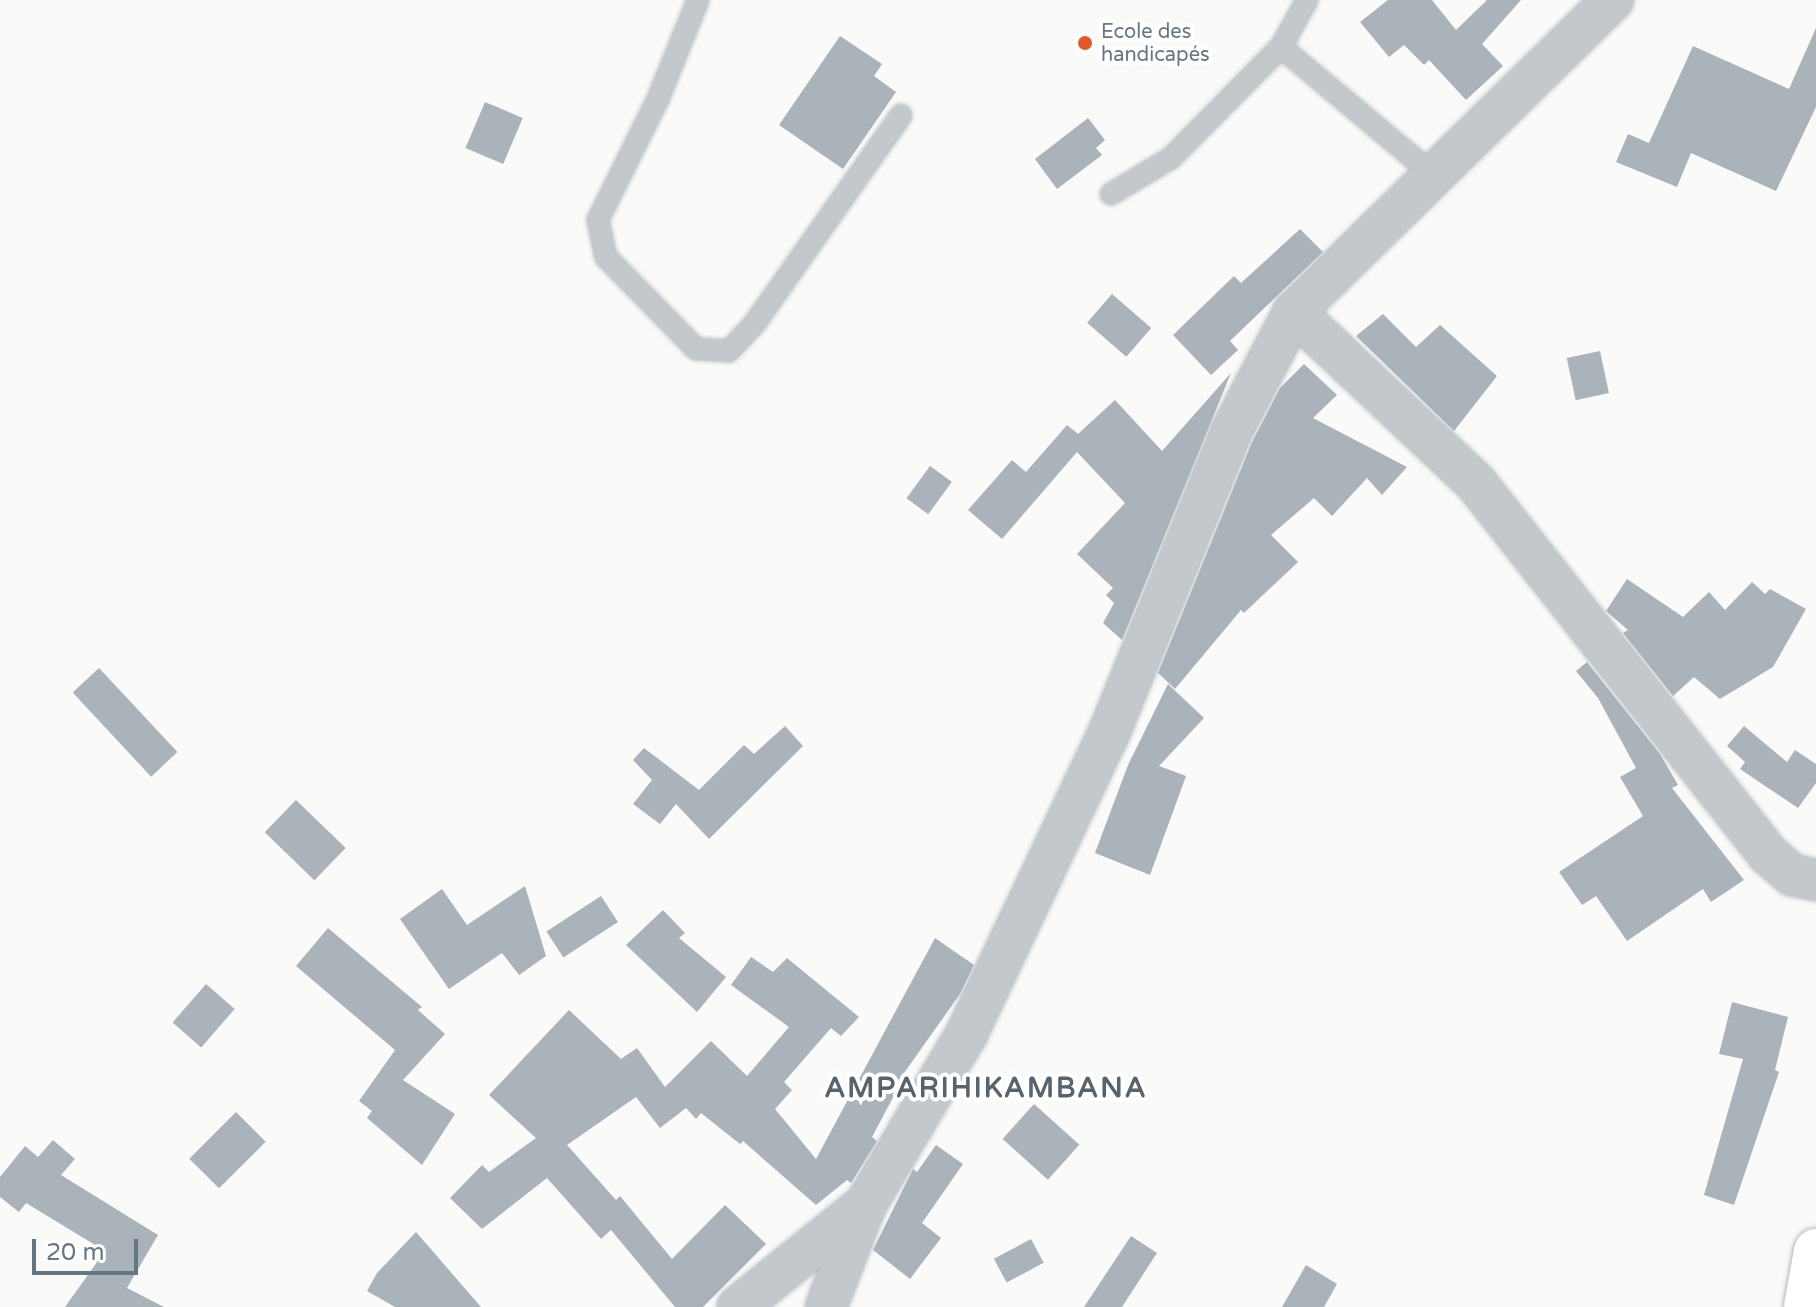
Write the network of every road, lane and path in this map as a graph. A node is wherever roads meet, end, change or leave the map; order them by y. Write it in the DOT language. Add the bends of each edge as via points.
graph roads {
  1 [pos="698,0"];
  2 [pos="1307,0"];
  3 [pos="1613,0"];
  4 [pos="1281,47"];
  5 [pos="901,115"];
  6 [pos="1436,177"];
  7 [pos="1111,194"];
  8 [pos="1294,312"];
  9 [pos="1816,880"];
  10 [pos="866,1204"];
  11 [pos="738,1307"];
  12 [pos="826,1307"];
  1 -- 5 [label="lane" via="658,99 598,220 606,257 696,349 729,351 755,323"];
  2 -- 4 [label="lane"];
  3 -- 6 [label="street"];
  4 -- 6 [label="lane"];
  4 -- 7 [label="lane" via="1171,158"];
  6 -- 8 [label="street"];
  8 -- 9 [label="street" via="1476,483 1768,854 1792,875"];
  8 -- 10 [label="street" via="1231,432 1109,733 967,1033"];
  10 -- 11 [label="street"];
  10 -- 12 [label="street"];
}
